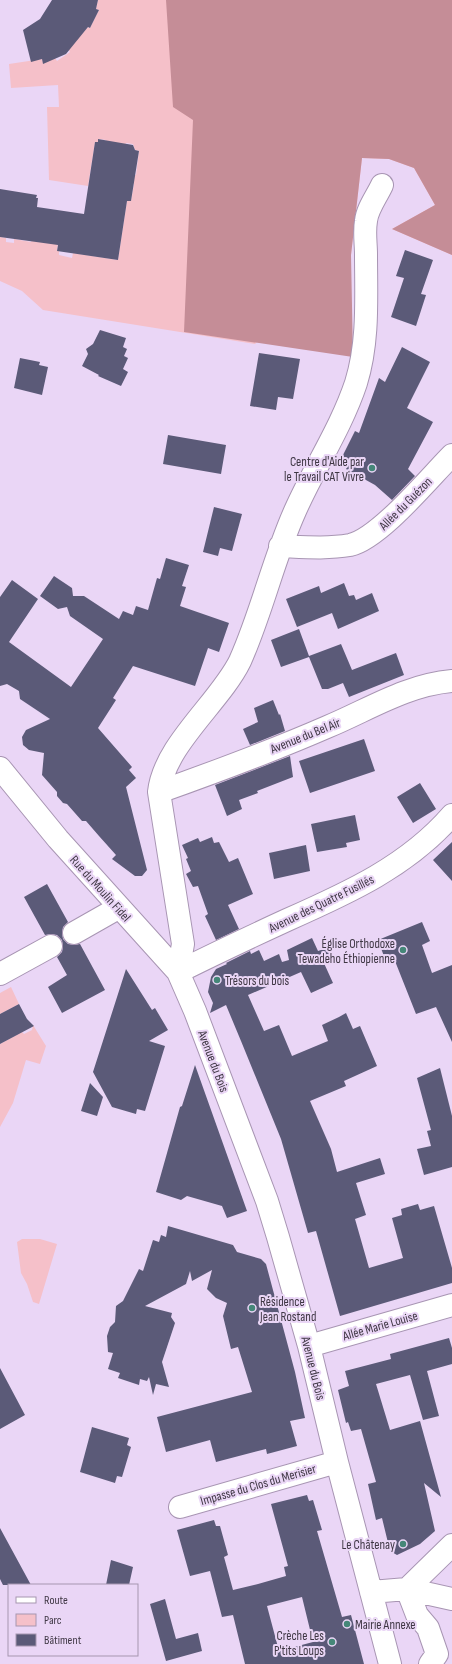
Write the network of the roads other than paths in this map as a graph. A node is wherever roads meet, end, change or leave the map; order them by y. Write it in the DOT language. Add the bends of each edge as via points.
graph roads {
  1 [pos="382,185"];
  2 [pos="452,455"];
  3 [pos="280,546"];
  4 [pos="452,681"];
  5 [pos="0,768"];
  6 [pos="158,792"];
  7 [pos="452,815"];
  8 [pos="118,908"];
  9 [pos="74,933"];
  10 [pos="51,946"];
  11 [pos="178,972"];
  12 [pos="0,974"];
  13 [pos="195,1011"];
  14 [pos="452,1305"];
  15 [pos="309,1346"];
  16 [pos="337,1462"];
  17 [pos="180,1506"];
  18 [pos="452,1545"];
  19 [pos="407,1589"];
  20 [pos="371,1592"];
  21 [pos="452,1599"];
  22 [pos="390,1664"];
  23 [pos="430,1664"];
  1 -- 3 [label="street" via="366,220 364,349 356,383 334,436 295,510"];
  2 -- 3 [label="street, Allée du Guézon" via="380,529 364,539 352,544 326,548"];
  3 -- 6 [label="street" via="240,661 229,680 194,723 168,762"];
  4 -- 6 [label="street, Avenue du Bel Air" via="430,683 401,693 328,727"];
  5 -- 8 [label="street, Rue du Moulin Fidel"];
  6 -- 11 [label="street" via="183,944"];
  7 -- 11 [label="street, Avenue des Quatre Fusillés" via="413,853 389,870 342,896"];
  8 -- 9 [label="street"];
  8 -- 11 [label="street, Rue du Moulin Fidel"];
  10 -- 12 [label="street"];
  11 -- 13 [label="street, Rue du Moulin Fidel"];
  13 -- 15 [label="street, Avenue du Bois" via="267,1201"];
  14 -- 15 [label="street, Allée Marie Louise"];
  15 -- 16 [label="street, Avenue du Bois"];
  16 -- 17 [label="street, Impasse du Clos du Merisier"];
  16 -- 20 [label="street, Avenue du Bois"];
  18 -- 19 [label="street"];
  19 -- 20 [label="street"];
  19 -- 21 [label="street"];
  19 -- 23 [label="street" via="418,1615 428,1628 436,1654"];
  20 -- 22 [label="street, Avenue du Bois"];
}
